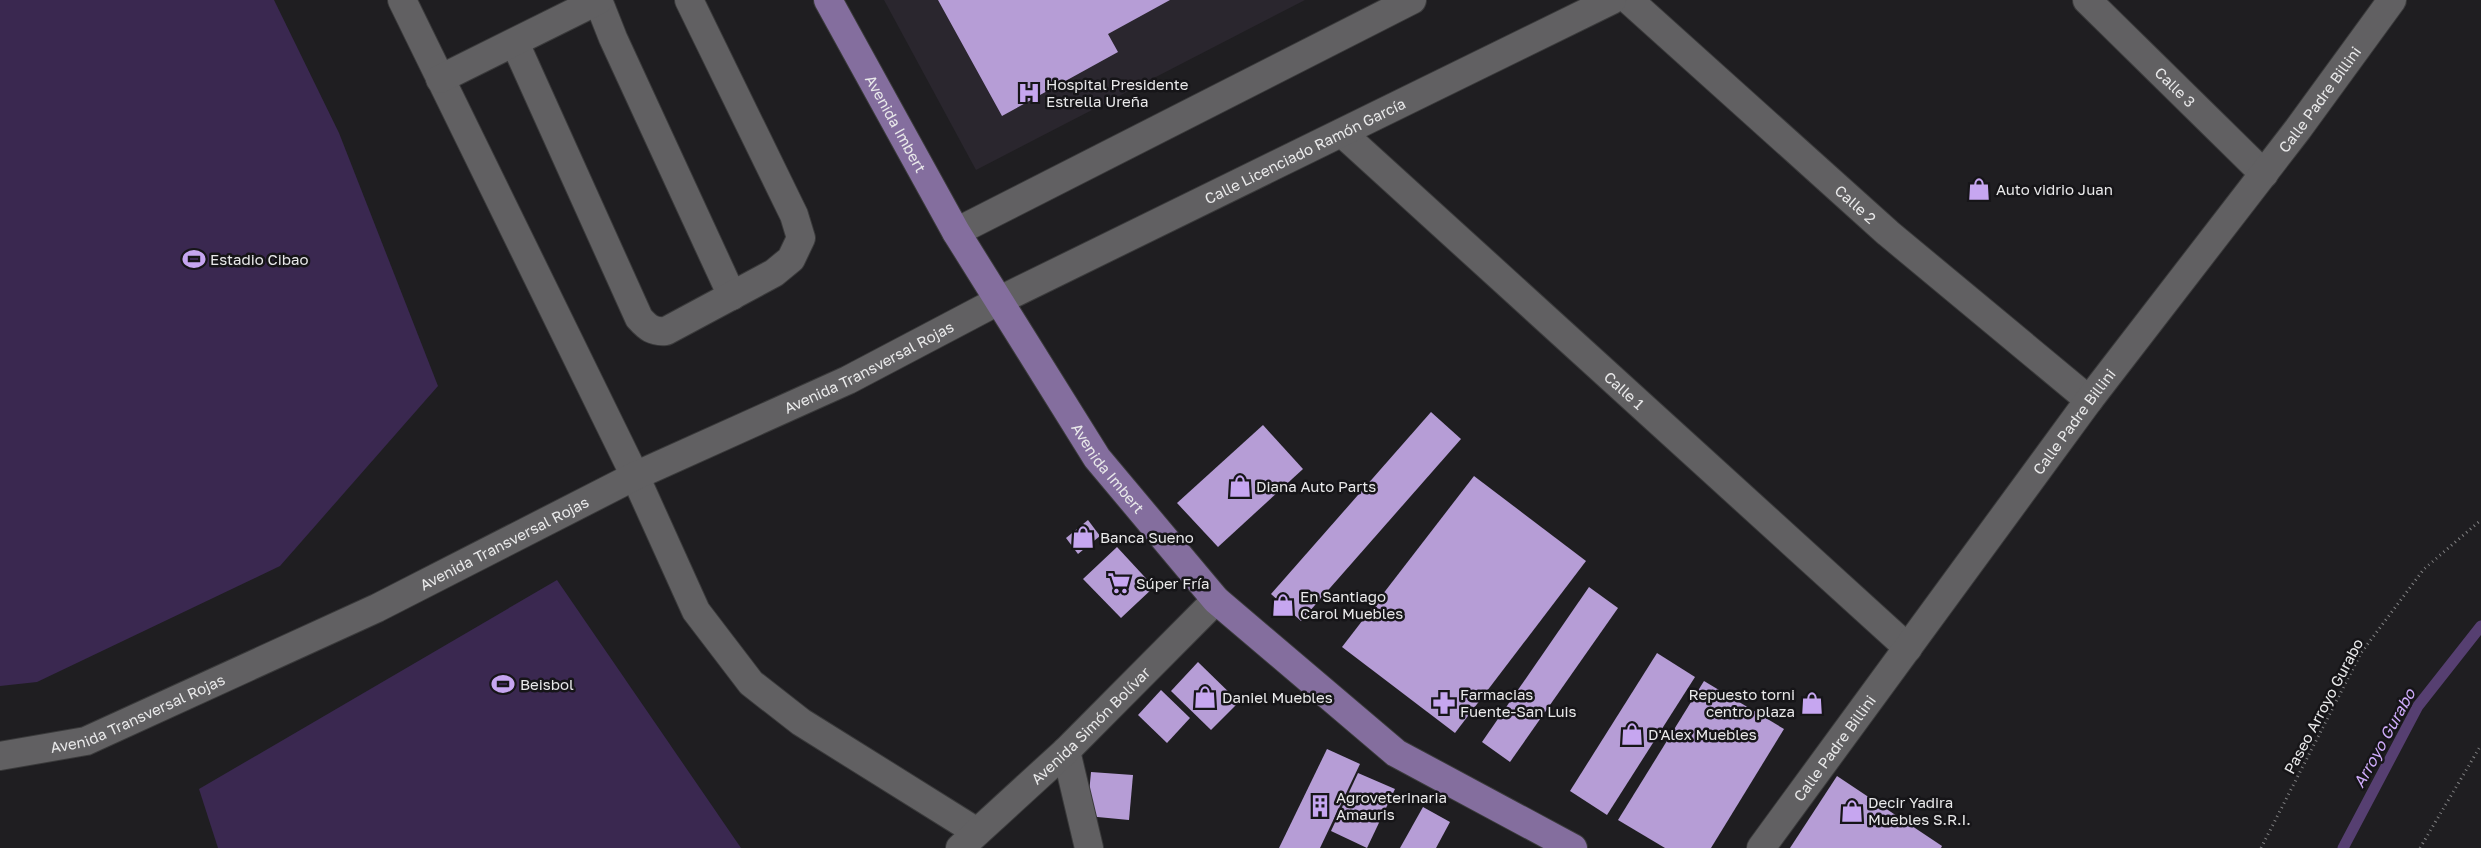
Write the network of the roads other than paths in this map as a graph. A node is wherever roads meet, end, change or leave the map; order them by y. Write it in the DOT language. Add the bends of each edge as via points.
graph roads {
  1 [pos="402,0"];
  2 [pos="599,0"];
  3 [pos="689,0"];
  4 [pos="828,0"];
  5 [pos="1412,0"];
  6 [pos="1612,0"];
  7 [pos="1630,0"];
  8 [pos="2087,0"];
  9 [pos="2392,0"];
  10 [pos="515,42"];
  11 [pos="440,79"];
  12 [pos="1342,133"];
  13 [pos="2264,174"];
  14 [pos="956,232"];
  15 [pos="732,296"];
  16 [pos="998,301"];
  17 [pos="2089,400"];
  18 [pos="635,476"];
  19 [pos="1216,600"];
  20 [pos="1908,648"];
  21 [pos="1066,750"];
  22 [pos="0,756"];
  23 [pos="968,840"];
  24 [pos="1089,848"];
  25 [pos="1573,848"];
  26 [pos="1761,848"];
  1 -- 11 [label="street"];
  2 -- 10 [label="street"];
  2 -- 15 [label="street" via="613,38"];
  3 -- 15 [label="street" via="794,215 801,238 792,259"];
  4 -- 14 [label="main road, Avenida Imbert"];
  5 -- 14 [label="street"];
  6 -- 12 [label="street, Calle Licenciado Ramón García"];
  7 -- 17 [label="street, Calle 2" via="1888,234"];
  8 -- 13 [label="street, Calle 3"];
  9 -- 13 [label="street, Calle Padre Billini"];
  10 -- 11 [label="street"];
  10 -- 15 [label="street" via="640,318 647,327 656,332 666,331"];
  11 -- 18 [label="street"];
  12 -- 16 [label="street, Calle Licenciado Ramón García"];
  12 -- 20 [label="street, Calle 1"];
  13 -- 17 [label="street, Calle Padre Billini"];
  14 -- 16 [label="main road, Avenida Imbert"];
  16 -- 18 [label="street, Avenida Transversal Rojas" via="848,380"];
  16 -- 19 [label="main road, Avenida Imbert" via="1097,458"];
  17 -- 20 [label="street, Calle Padre Billini"];
  18 -- 22 [label="street, Avenida Transversal Rojas" via="377,608 86,741"];
  18 -- 23 [label="street" via="696,611 751,683"];
  19 -- 21 [label="street, Avenida Simón Bolívar"];
  19 -- 25 [label="main road, Avenida Imbert" via="1396,753"];
  20 -- 26 [label="street, Calle Padre Billini"];
  21 -- 23 [label="street, Avenida Simón Bolívar"];
  21 -- 24 [label="street"];
}
